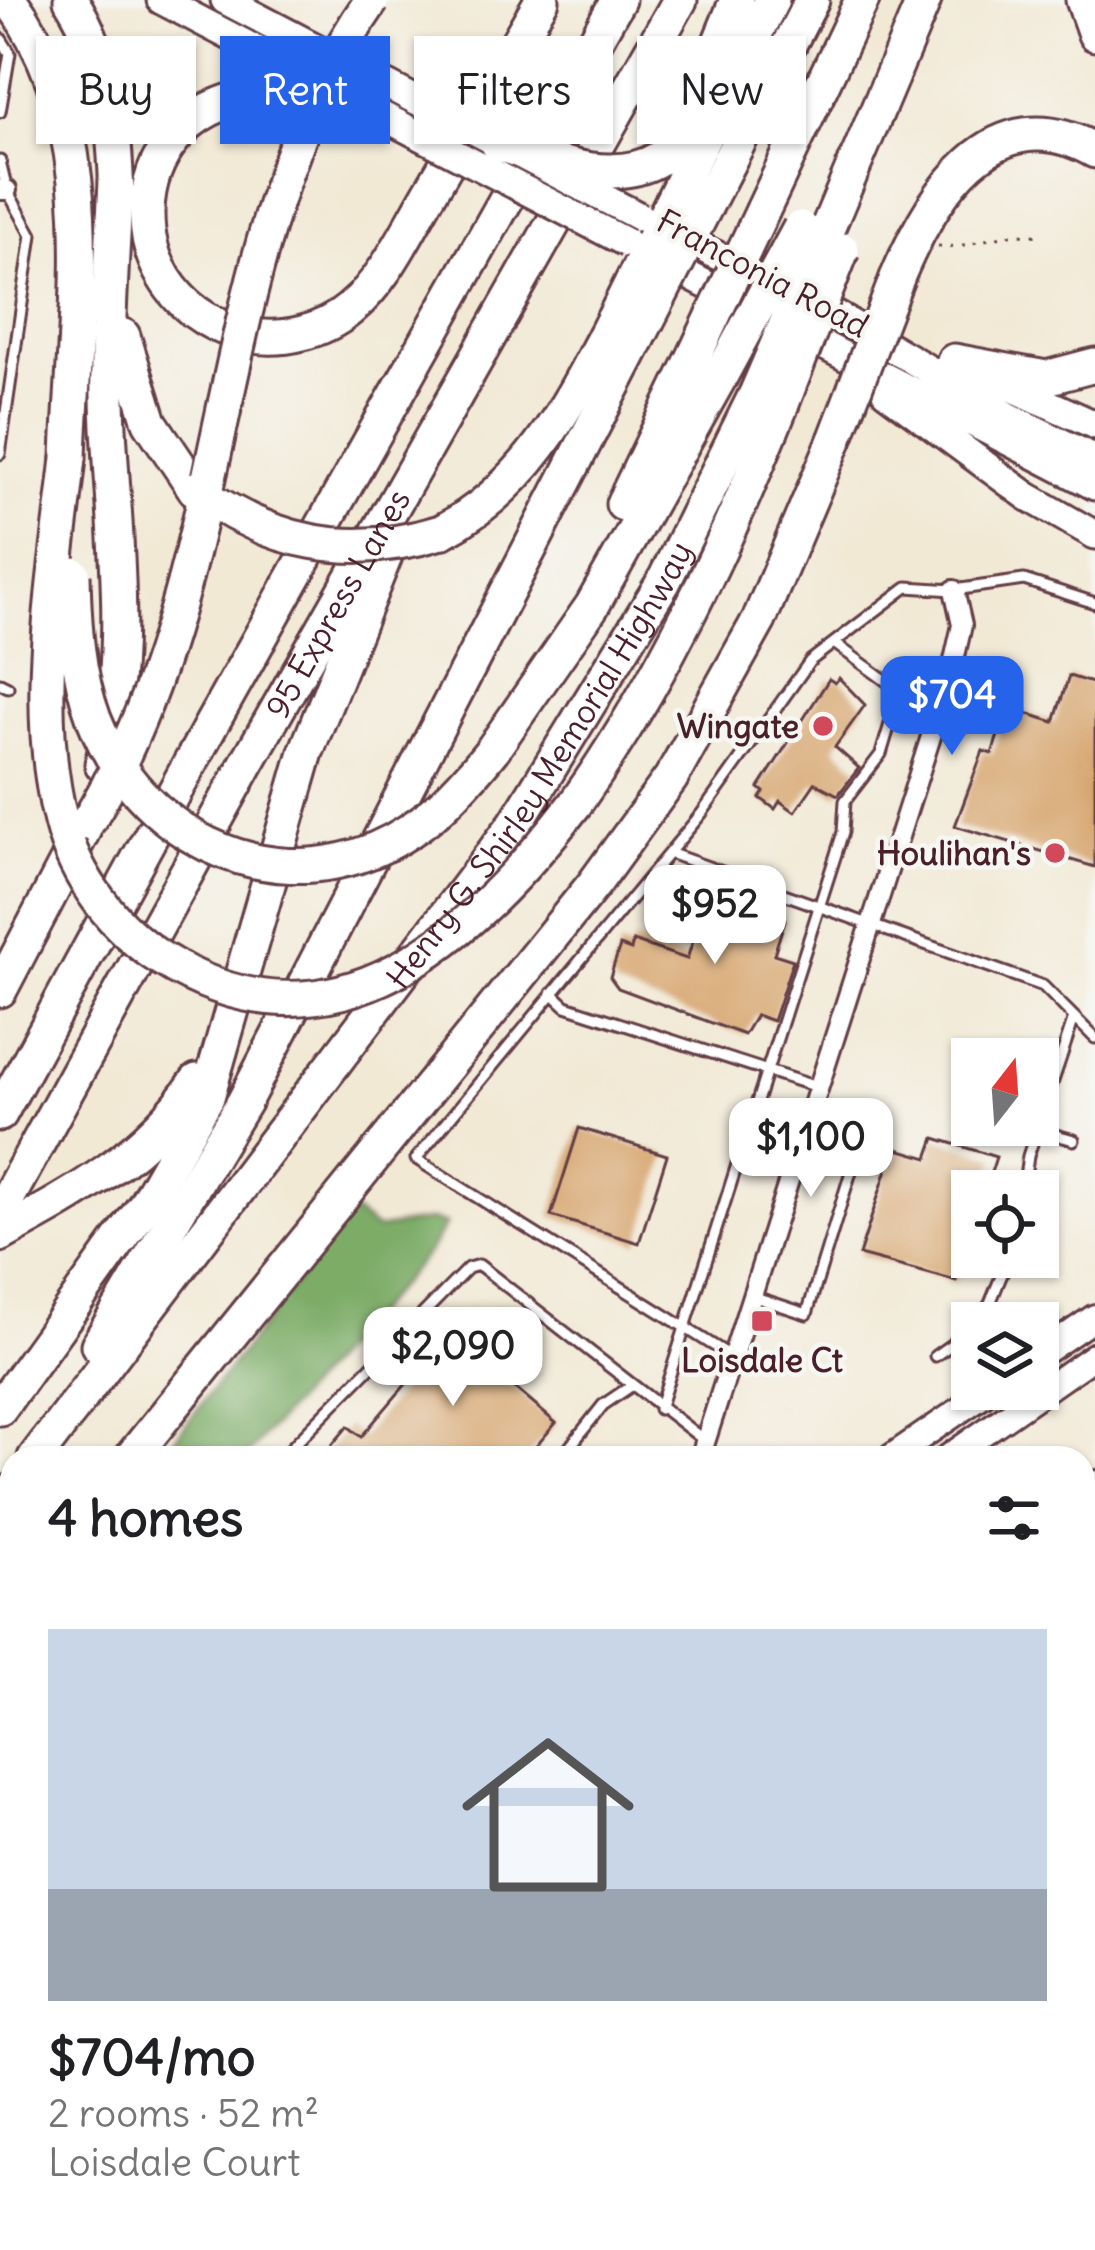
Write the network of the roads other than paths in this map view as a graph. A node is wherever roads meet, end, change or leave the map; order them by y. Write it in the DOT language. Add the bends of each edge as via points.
graph roads {
  1 [pos="10,0"];
  2 [pos="71,0"];
  3 [pos="161,0"];
  4 [pos="225,0"];
  5 [pos="372,0"];
  6 [pos="542,0"];
  7 [pos="618,0"];
  8 [pos="680,0"];
  9 [pos="737,0"];
  10 [pos="772,0"];
  11 [pos="812,0"];
  12 [pos="862,0"];
  13 [pos="924,0"];
  14 [pos="1083,0"];
  15 [pos="1095,34"];
  16 [pos="230,36"];
  17 [pos="0,37"];
  18 [pos="908,38"];
  19 [pos="414,99"];
  20 [pos="220,111"];
  21 [pos="0,112"];
  22 [pos="390,120"];
  23 [pos="498,144"];
  24 [pos="1095,151"];
  25 [pos="0,161"];
  26 [pos="688,172"];
  27 [pos="116,181"];
  28 [pos="2,194"];
  29 [pos="822,239"];
  30 [pos="829,311"];
  31 [pos="626,328"];
  32 [pos="847,357"];
  33 [pos="954,361"];
  34 [pos="1095,365"];
  35 [pos="705,370"];
  36 [pos="464,379"];
  37 [pos="768,402"];
  38 [pos="1095,425"];
  39 [pos="0,454"];
  40 [pos="69,458"];
  41 [pos="1095,459"];
  42 [pos="1095,487"];
  43 [pos="1095,535"];
  44 [pos="954,590"];
  45 [pos="1095,603"];
  46 [pos="834,643"];
  47 [pos="87,823"];
  48 [pos="668,853"];
  49 [pos="818,908"];
  50 [pos="869,926"];
  51 [pos="0,990"];
  52 [pos="552,993"];
  53 [pos="1074,1018"];
  54 [pos="231,1022"];
  55 [pos="1095,1037"];
  56 [pos="1059,1065"];
  57 [pos="765,1070"];
  58 [pos="815,1096"];
  59 [pos="0,1114"];
  60 [pos="1059,1136"];
  61 [pos="1074,1140"];
  62 [pos="0,1213"];
  63 [pos="0,1235"];
  64 [pos="752,1296"];
  65 [pos="1095,1317"];
  66 [pos="682,1325"];
  67 [pos="1059,1342"];
  68 [pos="951,1345"];
  69 [pos="1095,1355"];
  70 [pos="732,1357"];
  71 [pos="935,1357"];
  72 [pos="631,1386"];
  73 [pos="0,1408"];
  74 [pos="659,1409"];
  75 [pos="960,1410"];
  76 [pos="42,1446"];
  77 [pos="44,1446"];
  78 [pos="141,1446"];
  79 [pos="293,1446"];
  80 [pos="571,1446"];
  81 [pos="698,1446"];
  82 [pos="703,1446"];
  83 [pos="908,1446"];
  84 [pos="964,1446"];
  1 -- 40 [label="highway" via="44,52 73,145"];
  2 -- 27 [label="highway" via="110,97"];
  3 -- 16 [label="main road, Franconia Road"];
  4 -- 19 [label="main road, Franconia Road, bridge"];
  5 -- 47 [label="highway, bridge" via="315,96 286,173 171,638 133,742"];
  6 -- 20 [label="highway" via="395,253 352,308 308,331 261,338 217,326 182,303 158,270 148,224 156,165 177,133"];
  7 -- 59 [label="highway"];
  8 -- 36 [label="highway, 95 Express Lanes"];
  9 -- 26 [label="highway" via="689,117"];
  10 -- 26 [label="highway"];
  11 -- 26 [label="highway"];
  12 -- 35 [label="highway, bridge" via="763,210"];
  13 -- 18 [label="highway, Henry G. Shirley Memorial Highway"];
  14 -- 15 [label="highway"];
  17 -- 21 [label="lane" via="10,53"];
  18 -- 29 [label="highway, Henry G. Shirley Memorial Highway"];
  18 -- 29 [label="highway" via="884,147"];
  22 -- 32 [label="main road, Franconia Road, bridge"];
  23 -- 26 [label="highway, bridge" via="610,171"];
  23 -- 30 [label="main road, Franconia Road, bridge"];
  24 -- 78 [label="highway, bridge" via="1040,136 988,148 947,181 914,237 759,620 671,778"];
  25 -- 28 [label="lane"];
  26 -- 31 [label="highway, bridge"];
  27 -- 31 [label="highway, bridge" via="130,370 161,444 195,489 247,523 302,542 364,548 441,532 486,507 525,468"];
  27 -- 47 [label="highway, bridge" via="109,407 122,638 116,703"];
  28 -- 39 [label="lane" via="32,235"];
  29 -- 35 [label="highway, bridge"];
  29 -- 37 [label="highway, Henry G. Shirley Memorial Highway, bridge"];
  30 -- 33 [label="main road"];
  30 -- 41 [label="main road, Franconia Road"];
  31 -- 76 [label="highway" via="253,1085"];
  32 -- 42 [label="main road, Franconia Road"];
  32 -- 43 [label="main road" via="921,421"];
  33 -- 34 [label="highway" via="1046,378"];
  33 -- 38 [label="main road"];
  35 -- 40 [label="highway, bridge" via="592,606 494,749 417,826 348,859 298,866 243,858 170,824 128,782 89,704 74,607"];
  36 -- 54 [label="highway" via="324,701"];
  36 -- 62 [label="highway, 95 Express Lanes"];
  37 -- 40 [label="highway, bridge" via="685,626 575,804 470,922 402,971 304,998 247,994 152,953 108,912 69,846 47,707"];
  37 -- 77 [label="highway, Henry G. Shirley Memorial Highway" via="553,769 326,1081"];
  44 -- 45 [label="lane" via="1024,580"];
  44 -- 46 [label="lane" via="908,587"];
  44 -- 50 [label="street" via="960,642"];
  46 -- 48 [label="lane" via="810,661"];
  46 -- 49 [label="lane" via="900,691 881,754 845,801"];
  47 -- 51 [label="highway"];
  48 -- 49 [label="lane"];
  48 -- 52 [label="lane"];
  49 -- 50 [label="lane"];
  49 -- 57 [label="lane"];
  50 -- 53 [label="lane" via="1047,988"];
  50 -- 58 [label="street"];
  52 -- 57 [label="lane" via="566,1006"];
  52 -- 66 [label="lane" via="416,1159"];
  53 -- 55 [label="lane"];
  53 -- 56 [label="lane"];
  54 -- 63 [label="highway" via="167,1121 122,1164"];
  54 -- 73 [label="highway" via="206,1096 167,1169"];
  57 -- 58 [label="lane"];
  57 -- 66 [label="lane"];
  58 -- 64 [label="street"];
  58 -- 64 [label="lane" via="866,1123 807,1314"];
  60 -- 61 [label="lane"];
  64 -- 70 [label="street"];
  65 -- 67 [label="main road"];
  66 -- 70 [label="lane"];
  66 -- 74 [label="lane"];
  68 -- 71 [label="lane"];
  69 -- 84 [label="main road"];
  70 -- 82 [label="street"];
  72 -- 74 [label="lane"];
  72 -- 79 [label="lane" via="490,1269 474,1266"];
  72 -- 80 [label="lane" via="603,1405"];
  74 -- 81 [label="lane"];
  75 -- 83 [label="main road"];
}
